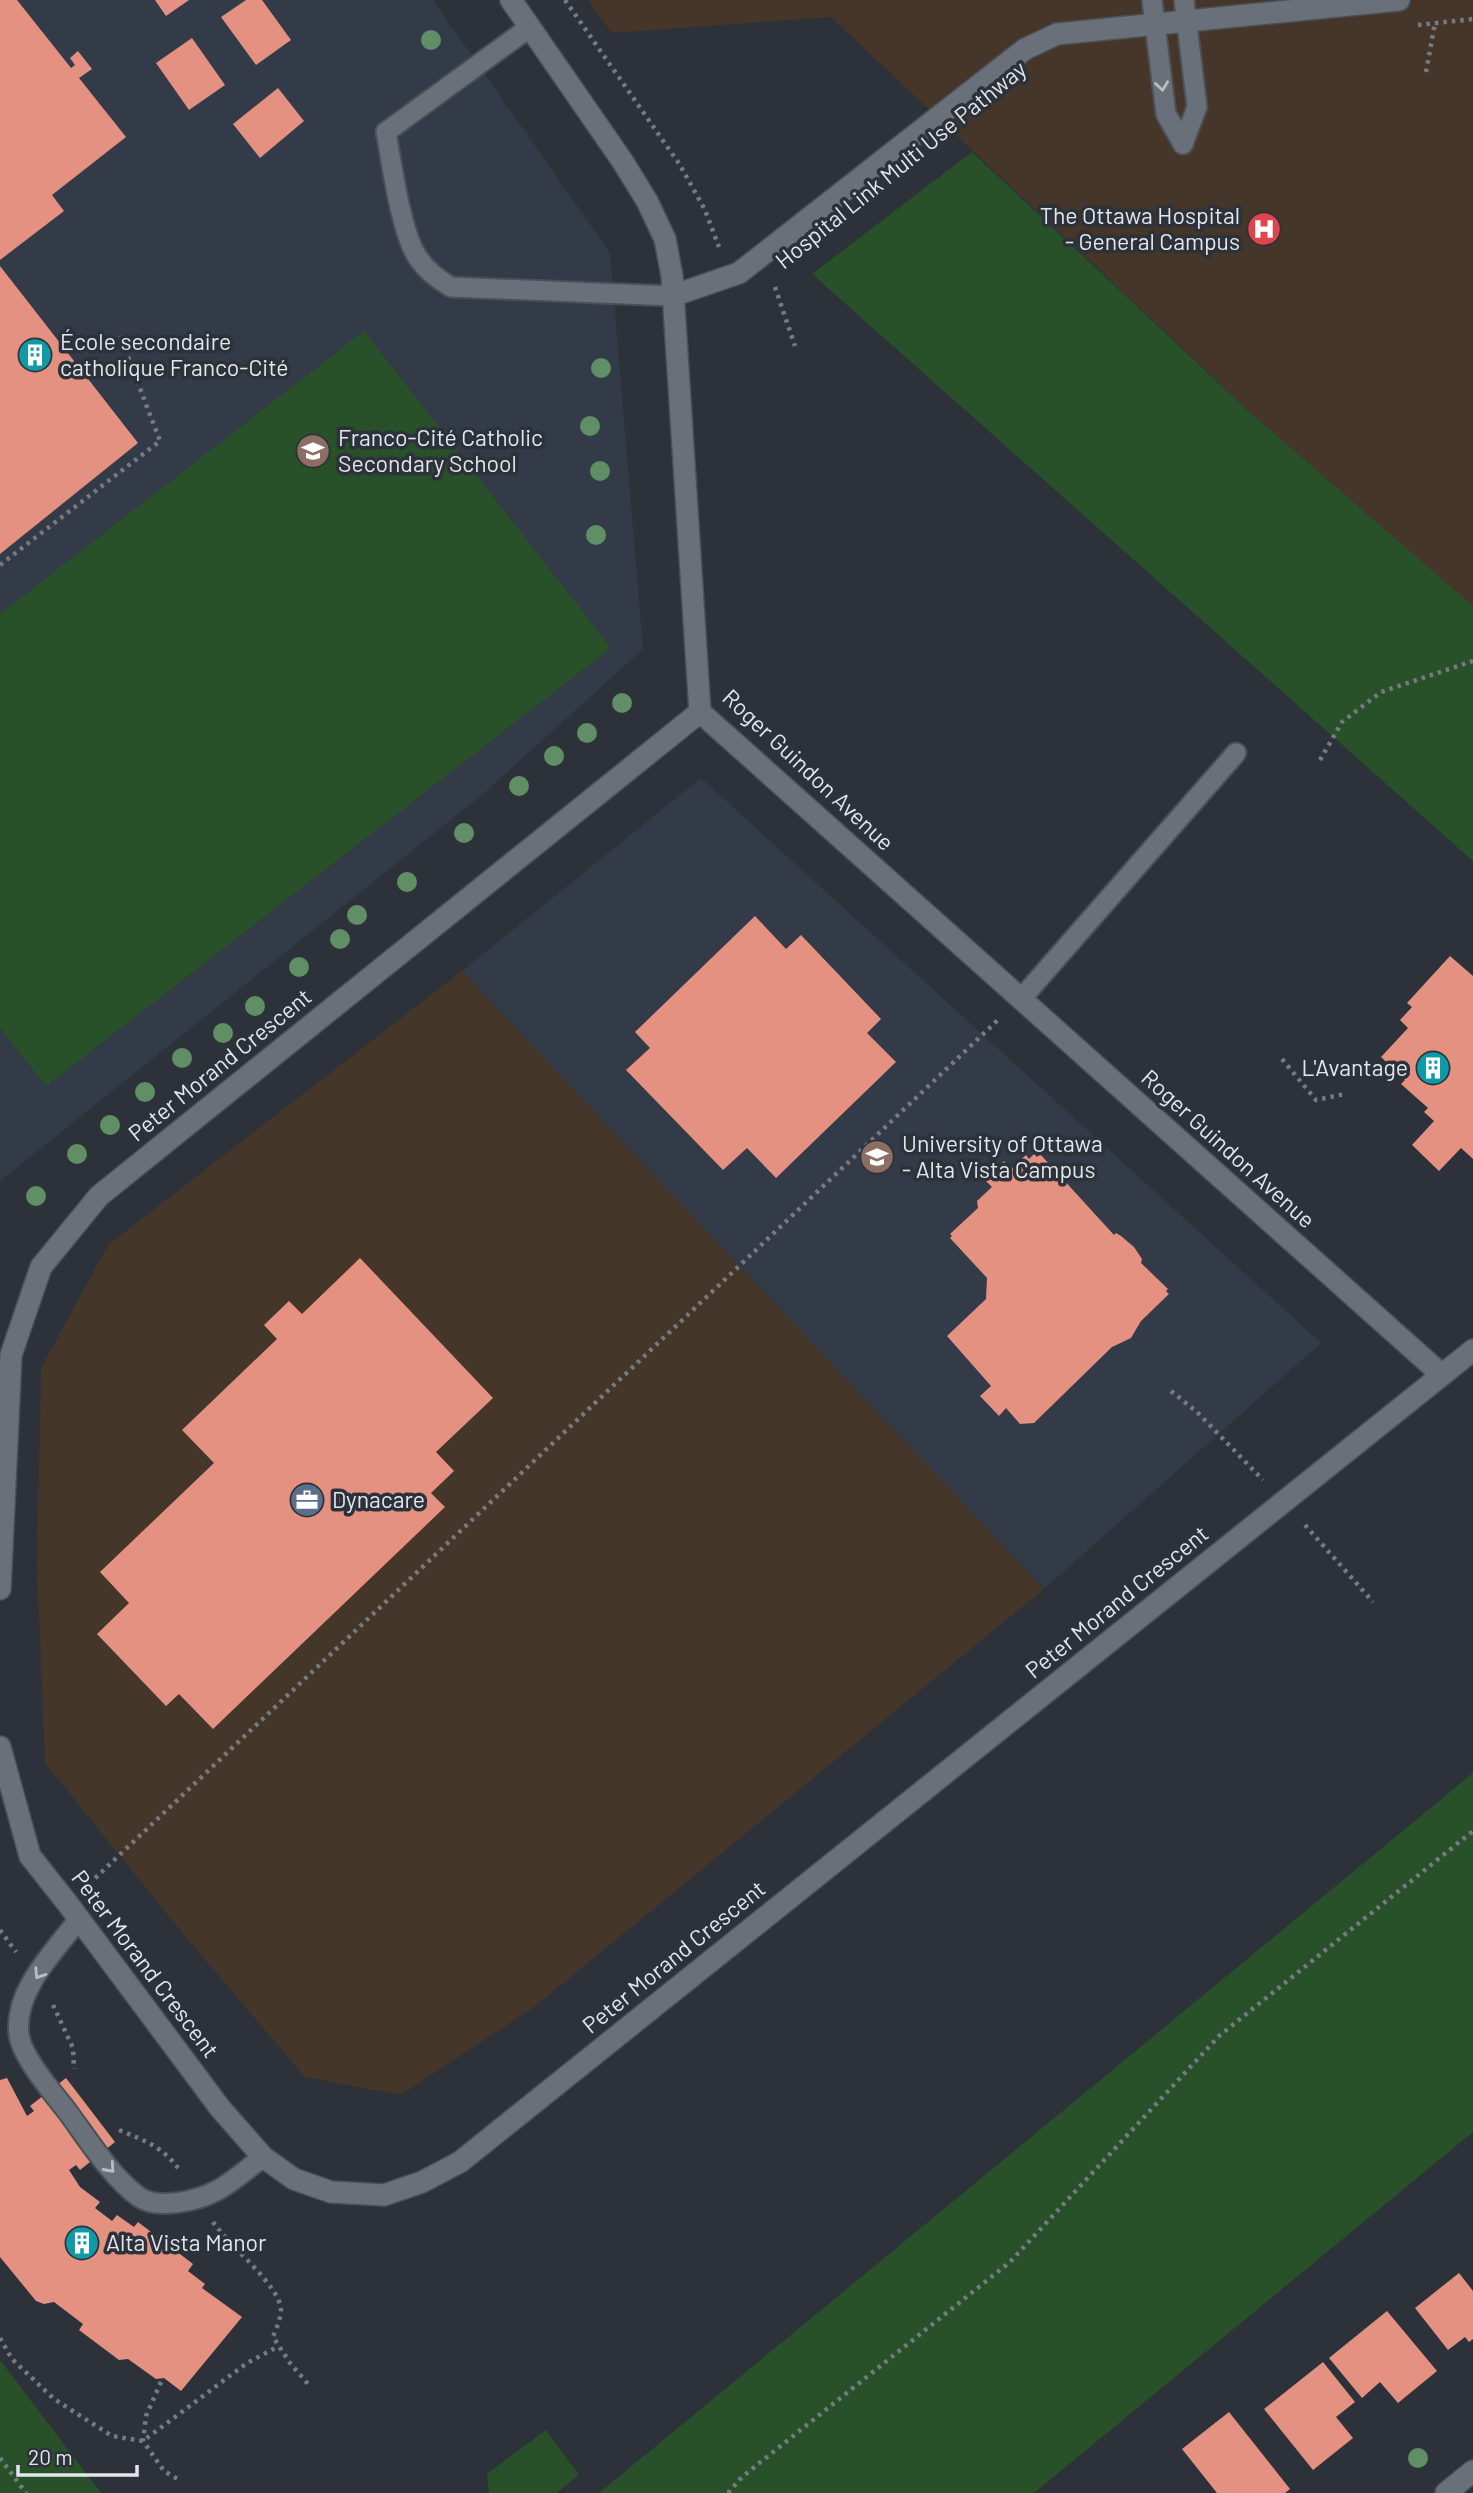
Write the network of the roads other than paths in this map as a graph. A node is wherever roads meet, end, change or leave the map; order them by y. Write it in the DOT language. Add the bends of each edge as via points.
graph roads {
  1 [pos="511,0"];
  2 [pos="1152,0"];
  3 [pos="1399,0"];
  4 [pos="1185,10"];
  5 [pos="1155,24"];
  6 [pos="530,27"];
  7 [pos="672,296"];
  8 [pos="700,712"];
  9 [pos="1236,753"];
  10 [pos="1021,999"];
  11 [pos="1473,1350"];
  12 [pos="1442,1375"];
  13 [pos="0,1588"];
  14 [pos="0,1747"];
  15 [pos="74,1911"];
  16 [pos="263,2157"];
  17 [pos="1473,2471"];
  18 [pos="1446,2493"];
  1 -- 6 [label="street, Roger Guindon Avenue"];
  2 -- 5 [label="lane"];
  3 -- 4 [label="street"];
  4 -- 5 [label="street"];
  5 -- 4 [label="lane, one-way" via="1166,114 1183,144 1197,107"];
  5 -- 7 [label="street" via="1057,34 1025,49 739,273"];
  6 -- 7 [label="street, Roger Guindon Avenue" via="647,201 665,239"];
  6 -- 7 [label="lane" via="386,132 408,240 419,259 451,288"];
  7 -- 8 [label="street, Roger Guindon Avenue"];
  8 -- 10 [label="street, Roger Guindon Avenue"];
  8 -- 13 [label="street, Peter Morand Crescent" via="99,1196 41,1267 11,1355"];
  9 -- 10 [label="lane"];
  10 -- 12 [label="street, Roger Guindon Avenue"];
  11 -- 12 [label="street, Peter Morand Crescent"];
  12 -- 16 [label="street, Peter Morand Crescent" via="460,2162 384,2195 331,2192 294,2179"];
  14 -- 15 [label="street, Peter Morand Crescent" via="30,1857"];
  15 -- 16 [label="street, Peter Morand Crescent" via="220,2109"];
  15 -- 16 [label="lane, one-way" via="22,2007 19,2035 32,2064 106,2164 140,2199 168,2204 218,2190"];
  17 -- 18 [label="street"];
}
